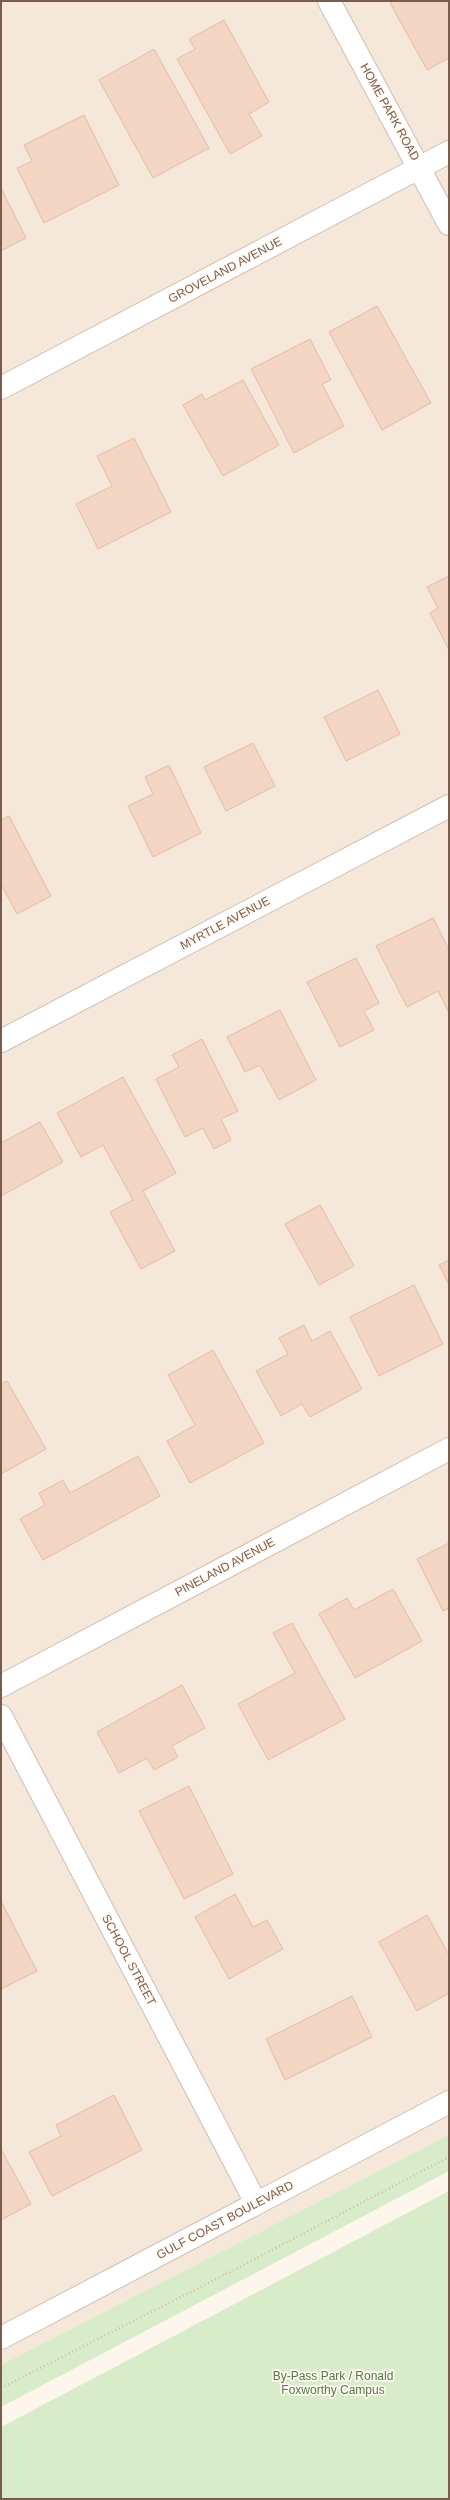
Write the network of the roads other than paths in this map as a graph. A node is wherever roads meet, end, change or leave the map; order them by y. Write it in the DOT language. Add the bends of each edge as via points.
graph roads {
  1 [pos="329,1"];
  2 [pos="449,152"];
  3 [pos="420,167"];
  4 [pos="449,224"];
  5 [pos="1,388"];
  6 [pos="449,806"];
  7 [pos="1,1041"];
  8 [pos="449,1448"];
  9 [pos="1,1686"];
  10 [pos="1,1716"];
  11 [pos="449,2102"];
  12 [pos="256,2203"];
  13 [pos="1,2338"];
  1 -- 3 [label="street, HOME PARK ROAD"];
  2 -- 3 [label="street, GROVELAND AVENUE"];
  3 -- 4 [label="street, HOME PARK ROAD"];
  3 -- 5 [label="street, GROVELAND AVENUE"];
  6 -- 7 [label="street, MYRTLE AVENUE"];
  8 -- 9 [label="street, PINELAND AVENUE"];
  10 -- 12 [label="street, SCHOOL STREET"];
  11 -- 12 [label="street, GULF COAST BOULEVARD"];
  12 -- 13 [label="street, GULF COAST BOULEVARD"];
}
